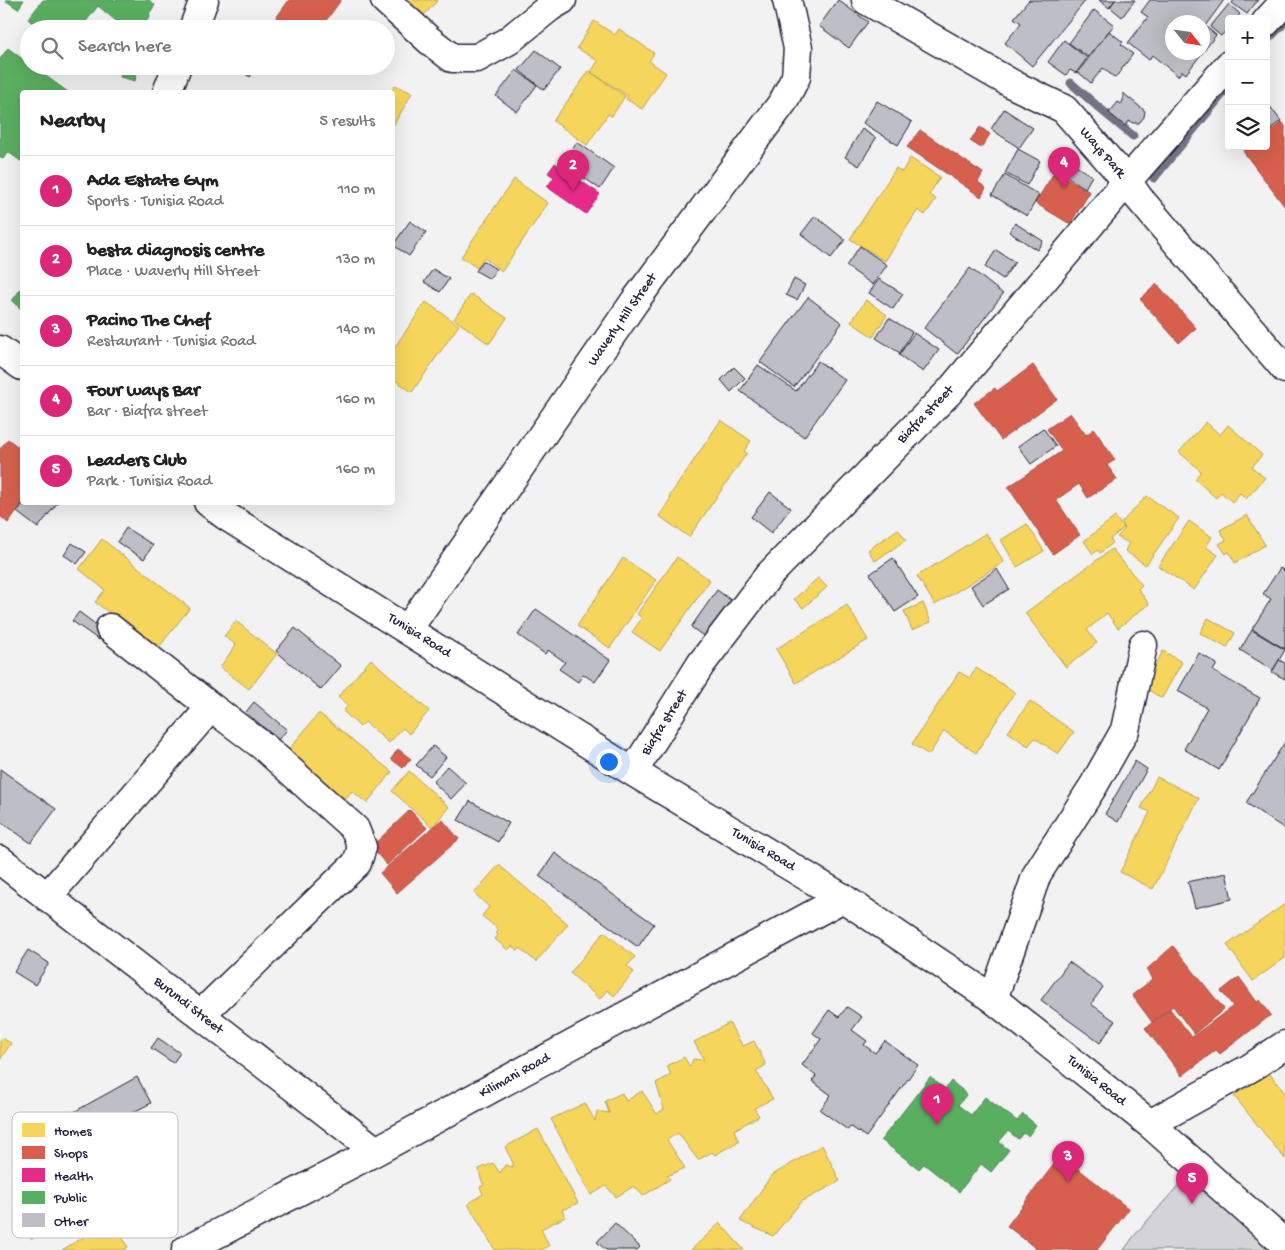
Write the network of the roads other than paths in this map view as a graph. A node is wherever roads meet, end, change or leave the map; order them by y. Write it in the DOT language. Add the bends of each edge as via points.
graph roads {
  1 [pos="204,0"];
  2 [pos="385,0"];
  3 [pos="562,0"];
  4 [pos="787,0"];
  5 [pos="866,0"];
  6 [pos="1285,1"];
  7 [pos="1270,18"];
  8 [pos="196,20"];
  9 [pos="1225,70"];
  10 [pos="174,75"];
  11 [pos="168,90"];
  12 [pos="1127,181"];
  13 [pos="0,350"];
  14 [pos="20,365"];
  15 [pos="1285,370"];
  16 [pos="212,505"];
  17 [pos="110,628"];
  18 [pos="408,629"];
  19 [pos="1143,645"];
  20 [pos="211,707"];
  21 [pos="634,772"];
  22 [pos="0,860"];
  23 [pos="47,897"];
  24 [pos="842,898"];
  25 [pos="993,998"];
  26 [pos="200,1015"];
  27 [pos="1285,1044"];
  28 [pos="1150,1124"];
  29 [pos="376,1151"];
  30 [pos="1285,1244"];
  31 [pos="186,1250"];
  1 -- 8 [label="street"];
  2 -- 3 [label="street" via="452,58 477,58 508,41"];
  4 -- 18 [label="street, Waverly Hill Street" via="798,48 796,77 783,102 635,301"];
  5 -- 12 [label="street, Ways Park" via="1064,110"];
  6 -- 7 [label="street"];
  9 -- 12 [label="street, Biafra street"];
  10 -- 11 [label="street"];
  12 -- 15 [label="street, Ways Park"];
  12 -- 21 [label="street, Biafra street" via="950,391 770,575 701,664"];
  13 -- 14 [label="street"];
  16 -- 18 [label="street, Tunisia Road"];
  17 -- 20 [label="street"];
  18 -- 21 [label="street, Tunisia Road"];
  19 -- 25 [label="street" via="1125,730 1037,874"];
  20 -- 23 [label="street"];
  20 -- 26 [label="street" via="264,747 356,829 362,846 357,863"];
  21 -- 24 [label="street, Tunisia Road"];
  22 -- 23 [label="street, Burundi Street"];
  23 -- 26 [label="street, Burundi Street"];
  24 -- 25 [label="street, Tunisia Road"];
  24 -- 29 [label="street, Kilimani Road"];
  25 -- 28 [label="street, Tunisia Road"];
  26 -- 29 [label="street, Burundi Street"];
  27 -- 28 [label="street" via="1250,1068"];
  28 -- 30 [label="street, Tunisia Road"];
  29 -- 31 [label="street, Kilimani Road"];
}
